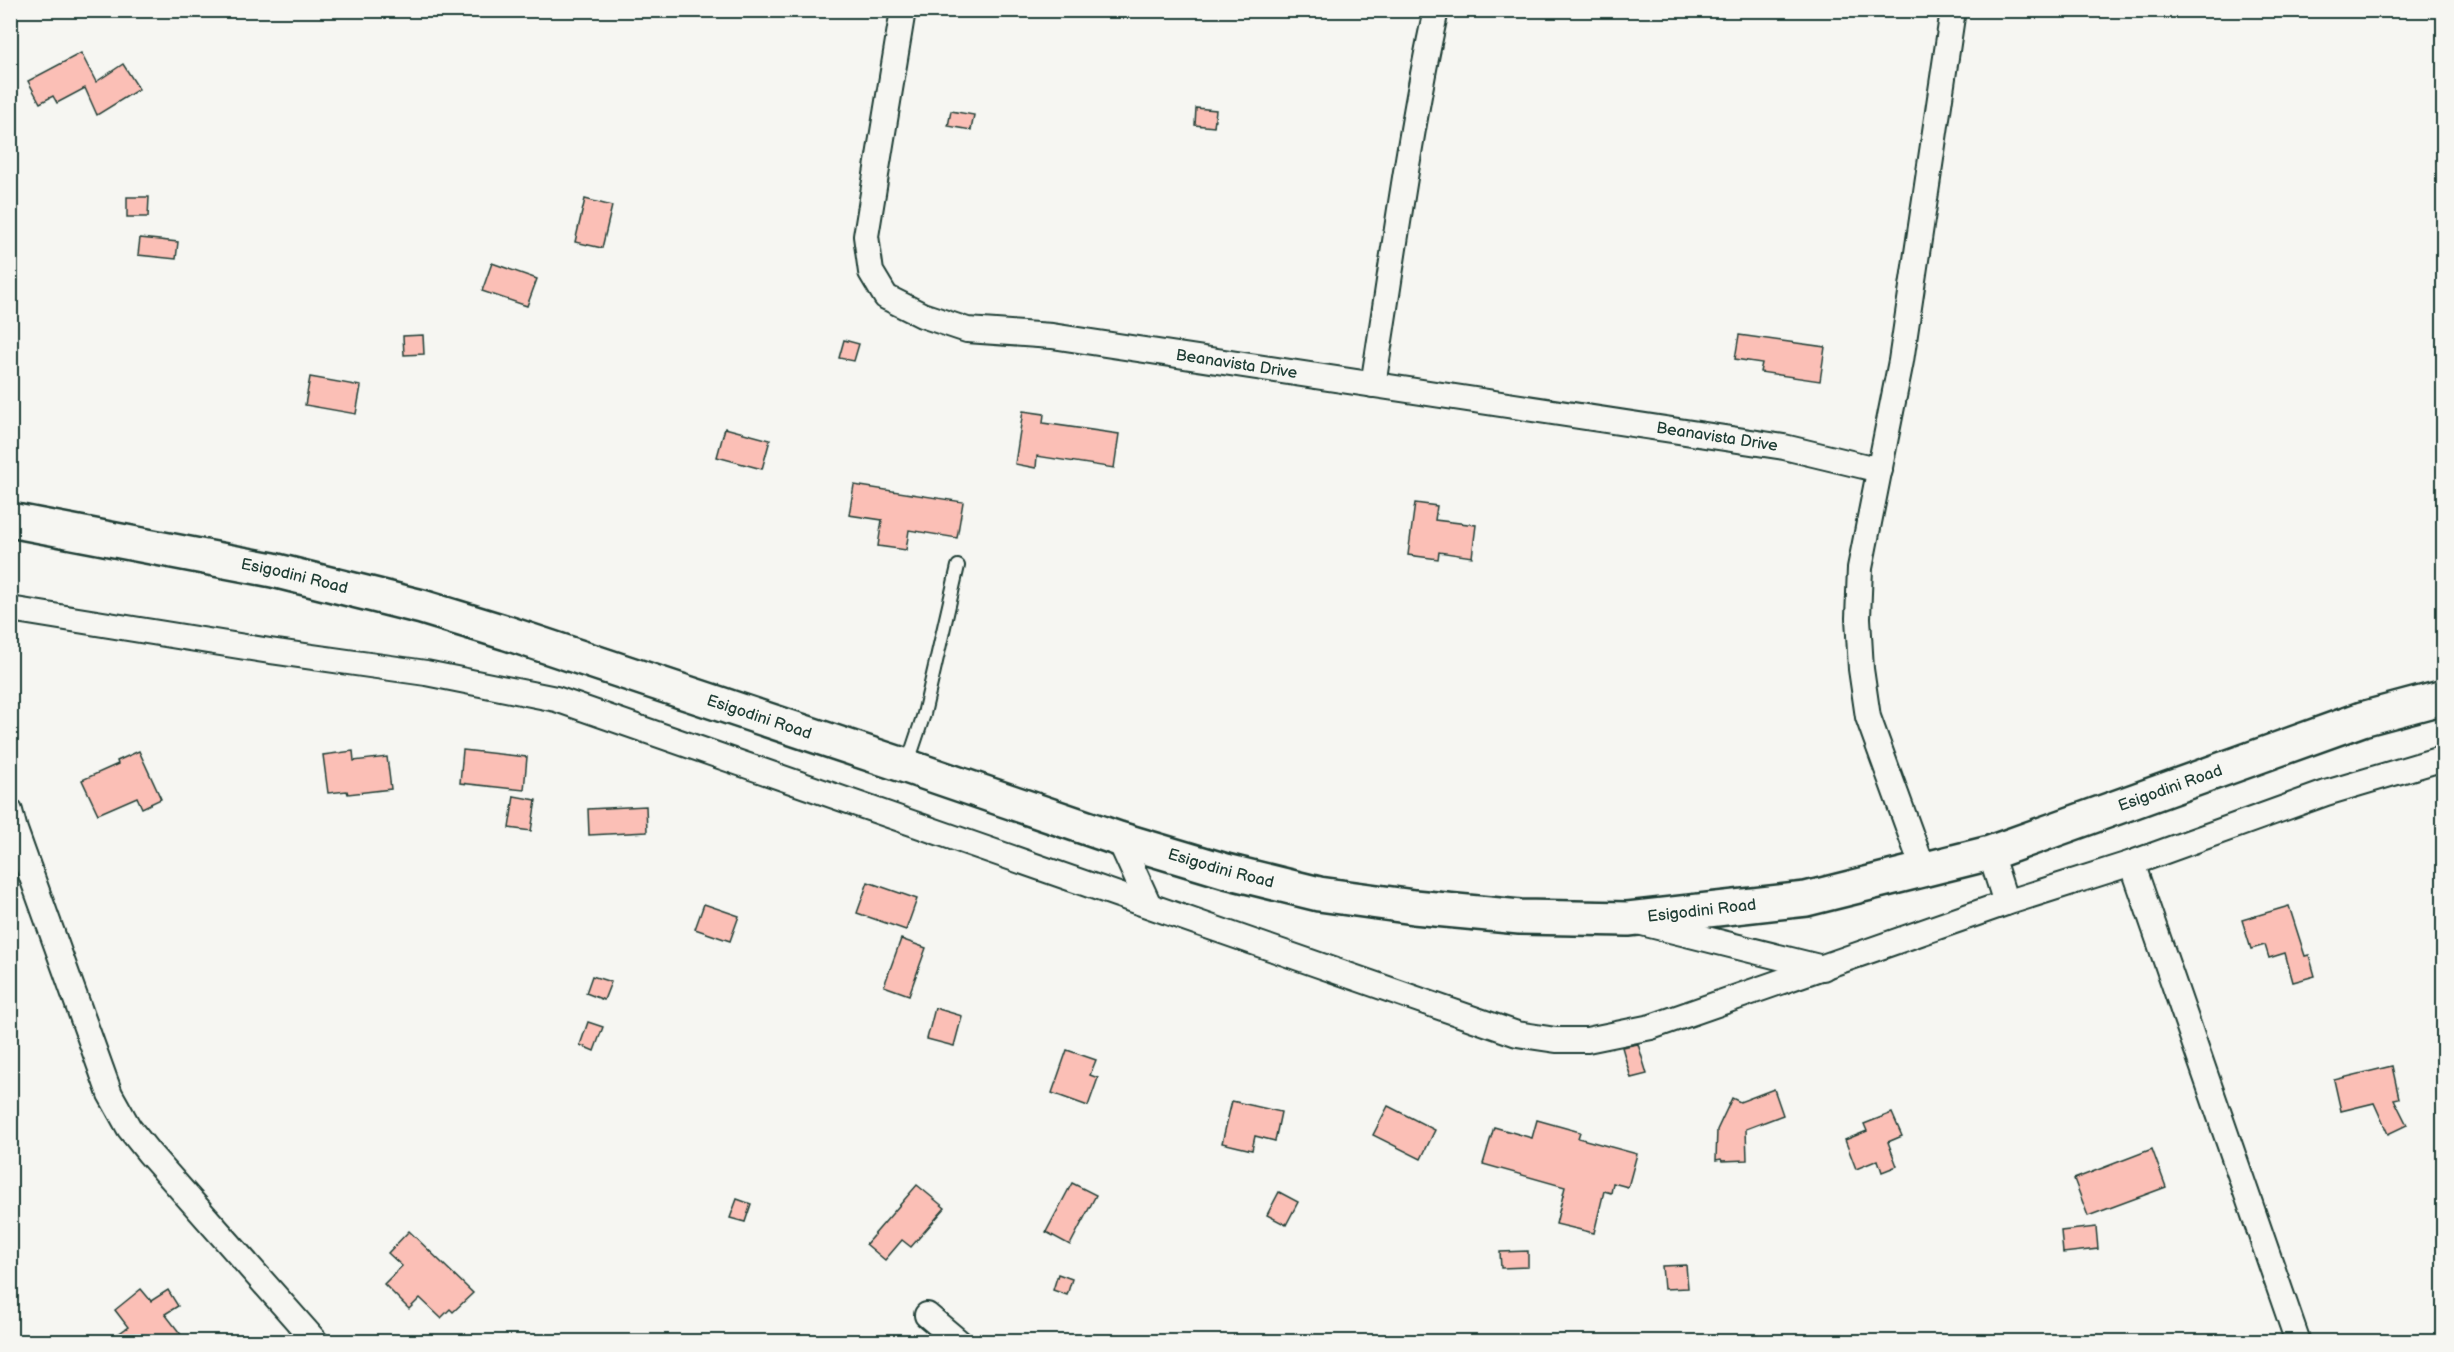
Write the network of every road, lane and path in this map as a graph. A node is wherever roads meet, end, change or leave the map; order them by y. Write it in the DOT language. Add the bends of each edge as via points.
graph roads {
  1 [pos="903,10"];
  2 [pos="1436,10"];
  3 [pos="1953,10"];
  4 [pos="1373,385"];
  5 [pos="1880,470"];
  6 [pos="10,520"];
  7 [pos="958,566"];
  8 [pos="10,609"];
  9 [pos="2444,698"];
  10 [pos="2444,758"];
  11 [pos="906,766"];
  12 [pos="10,811"];
  13 [pos="1119,839"];
  14 [pos="1990,853"];
  15 [pos="2132,863"];
  16 [pos="1924,871"];
  17 [pos="2006,903"];
  18 [pos="1149,905"];
  19 [pos="1628,919"];
  20 [pos="1823,968"];
  21 [pos="927,1315"];
  22 [pos="316,1341"];
  23 [pos="959,1341"];
  24 [pos="2298,1341"];
  1 -- 4 [label="street, Beanavista Drive" via="866,236 871,272 886,297 922,315 967,330 1052,336"];
  2 -- 4 [label="street" via="1412,128"];
  3 -- 5 [label="street" via="1901,362"];
  4 -- 5 [label="street, Beanavista Drive" via="1784,447"];
  5 -- 16 [label="street" via="1860,568 1861,669 1868,717"];
  6 -- 11 [label="main road, Esigodini Road" via="273,570 422,607"];
  7 -- 11 [label="lane" via="924,714"];
  8 -- 18 [label="street" via="426,673 556,699"];
  9 -- 14 [label="main road, Esigodini Road" via="2362,719"];
  10 -- 15 [label="street" via="2325,793"];
  11 -- 13 [label="main road, Esigodini Road"];
  12 -- 22 [label="street" via="110,1094 124,1119 148,1153"];
  13 -- 18 [label="street"];
  13 -- 19 [label="main road, Esigodini Road" via="1319,894 1520,917"];
  14 -- 16 [label="main road, Esigodini Road"];
  14 -- 17 [label="street"];
  15 -- 17 [label="street"];
  15 -- 24 [label="street"];
  16 -- 19 [label="main road, Esigodini Road" via="1806,899"];
  17 -- 20 [label="street"];
  18 -- 20 [label="street" via="1517,1034 1556,1040 1587,1040 1651,1027"];
  19 -- 20 [label="street"];
  21 -- 23 [label="street"];
}
